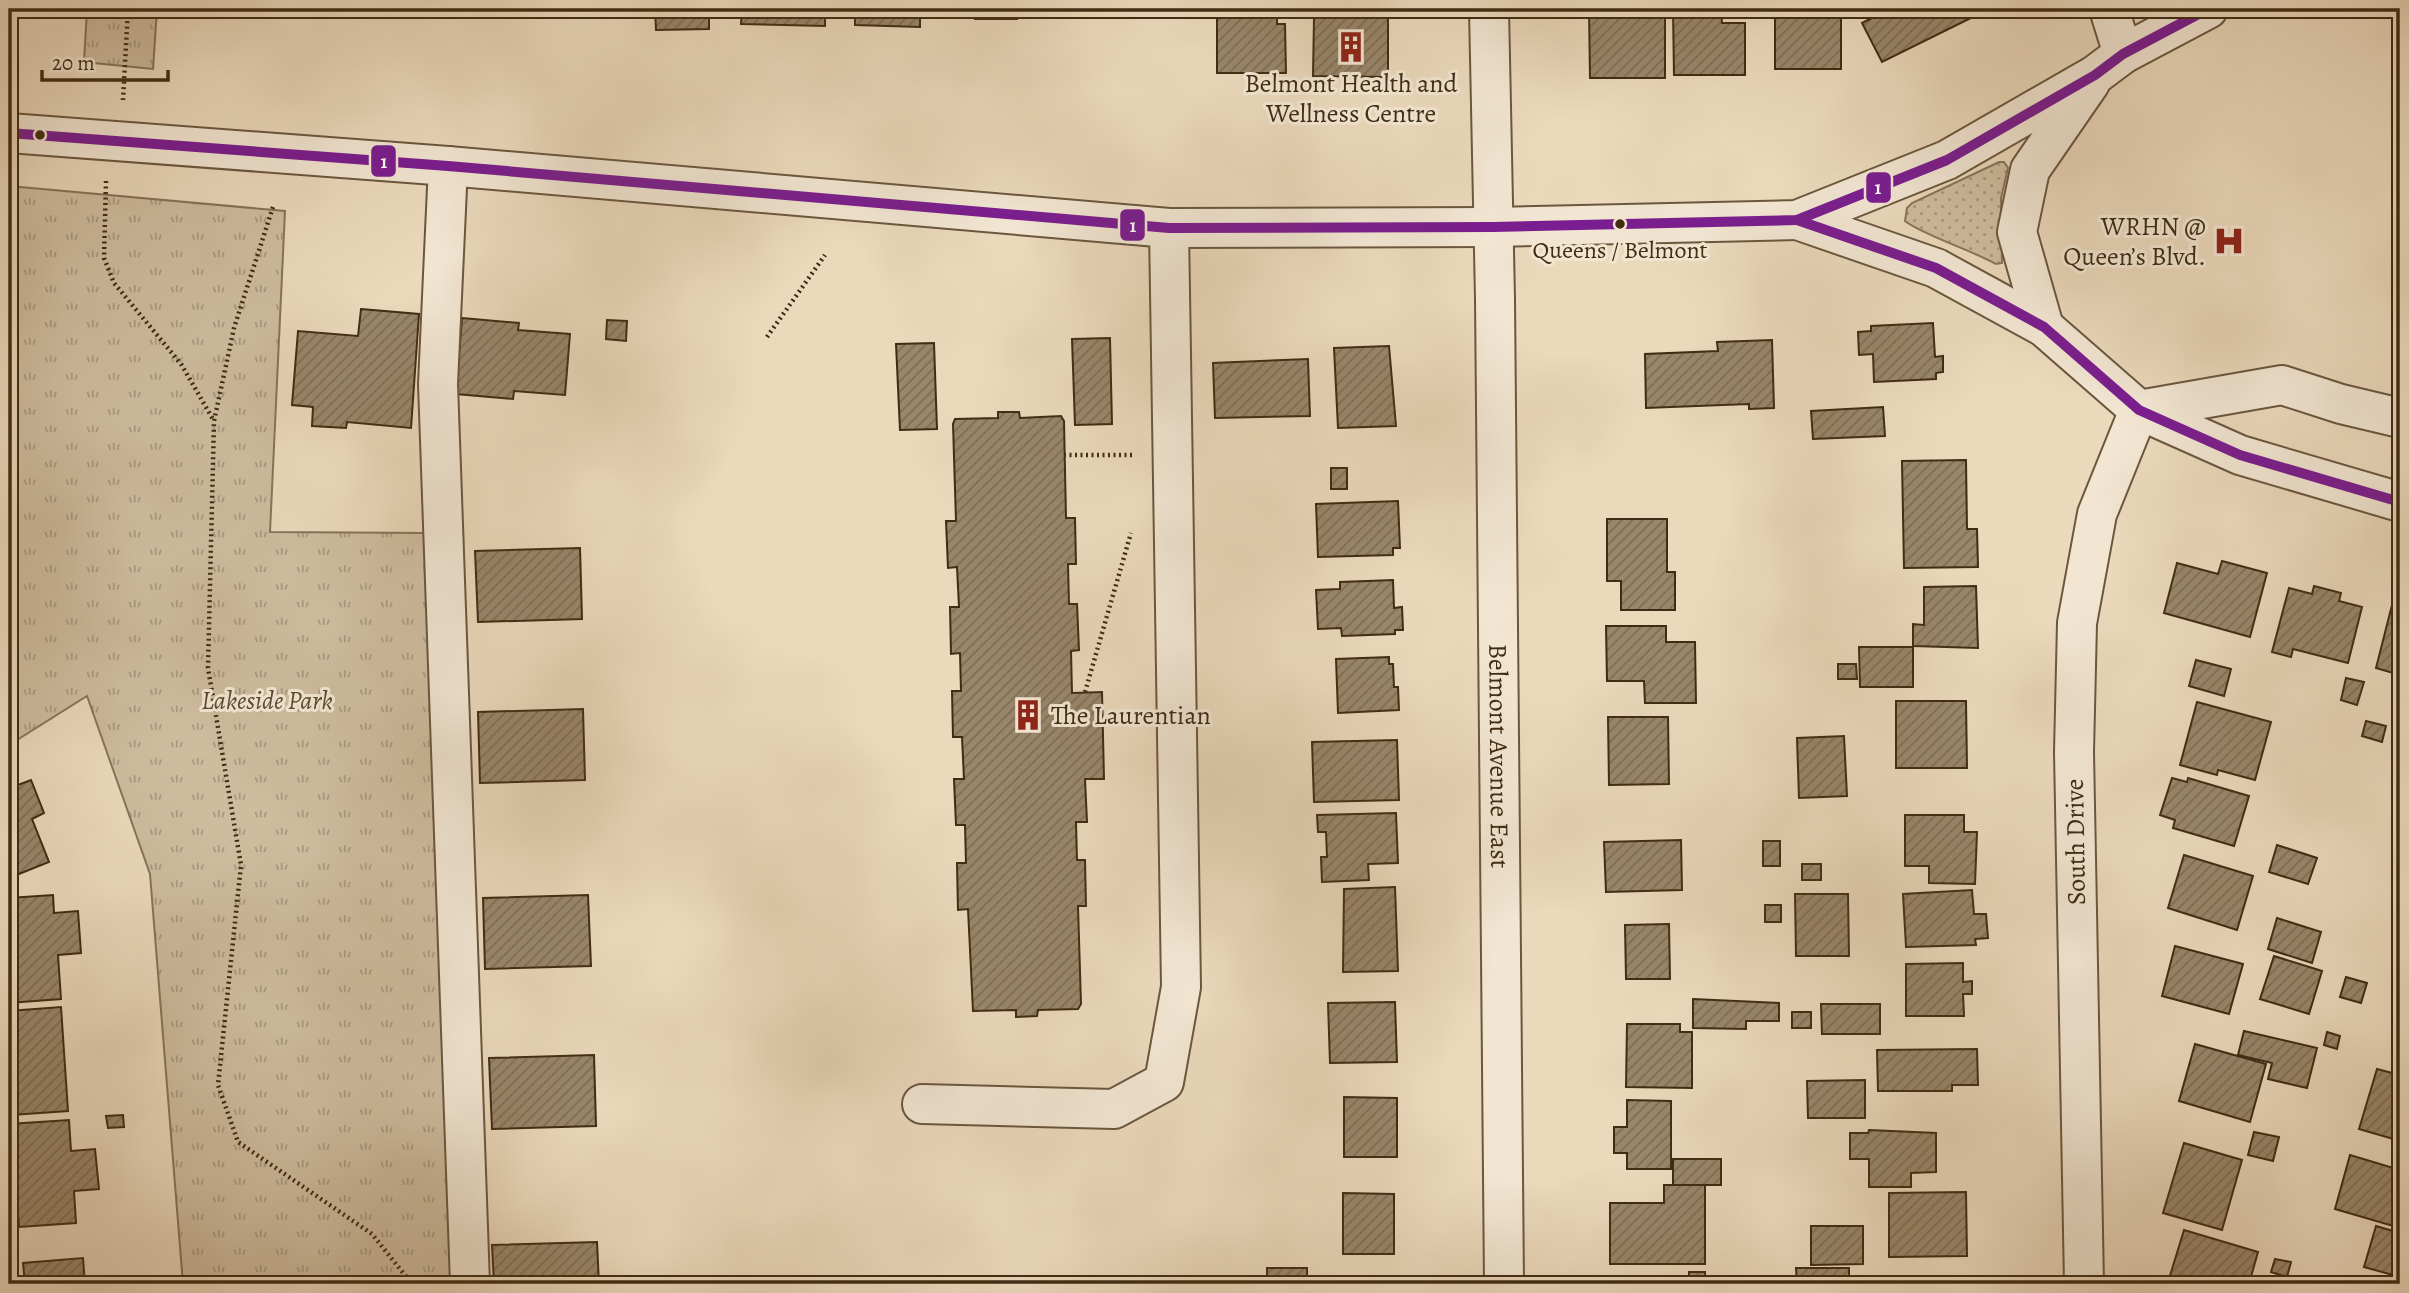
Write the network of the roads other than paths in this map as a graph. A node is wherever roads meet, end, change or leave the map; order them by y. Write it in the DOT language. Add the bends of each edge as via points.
graph roads {
  1 [pos="1489,9"];
  2 [pos="2109,9"];
  3 [pos="2208,9"];
  4 [pos="2109,65"];
  5 [pos="9,133"];
  6 [pos="448,166"];
  7 [pos="1797,220"];
  8 [pos="1493,227"];
  9 [pos="1169,228"];
  10 [pos="2045,327"];
  11 [pos="2139,410"];
  12 [pos="2400,418"];
  13 [pos="2400,502"];
  14 [pos="922,1104"];
  15 [pos="470,1284"];
  16 [pos="1504,1284"];
  17 [pos="2084,1284"];
  1 -- 8 [label="street, Belmont Avenue East"];
  2 -- 4 [label="street"];
  3 -- 4 [label="street"];
  4 -- 7 [label="street" via="1947,160"];
  4 -- 10 [label="street" via="2030,170 2017,232"];
  5 -- 6 [label="street"];
  6 -- 9 [label="street"];
  6 -- 15 [label="street" via="438,384"];
  7 -- 8 [label="street"];
  7 -- 10 [label="street" via="1936,268"];
  8 -- 9 [label="street"];
  8 -- 16 [label="street, Belmont Avenue East"];
  9 -- 14 [label="street" via="1181,987 1164,1082 1114,1109"];
  10 -- 11 [label="street"];
  11 -- 12 [label="street" via="2282,385"];
  11 -- 13 [label="street" via="2240,455"];
  11 -- 17 [label="street, South Drive" via="2097,514 2077,623 2074,752"];
}
